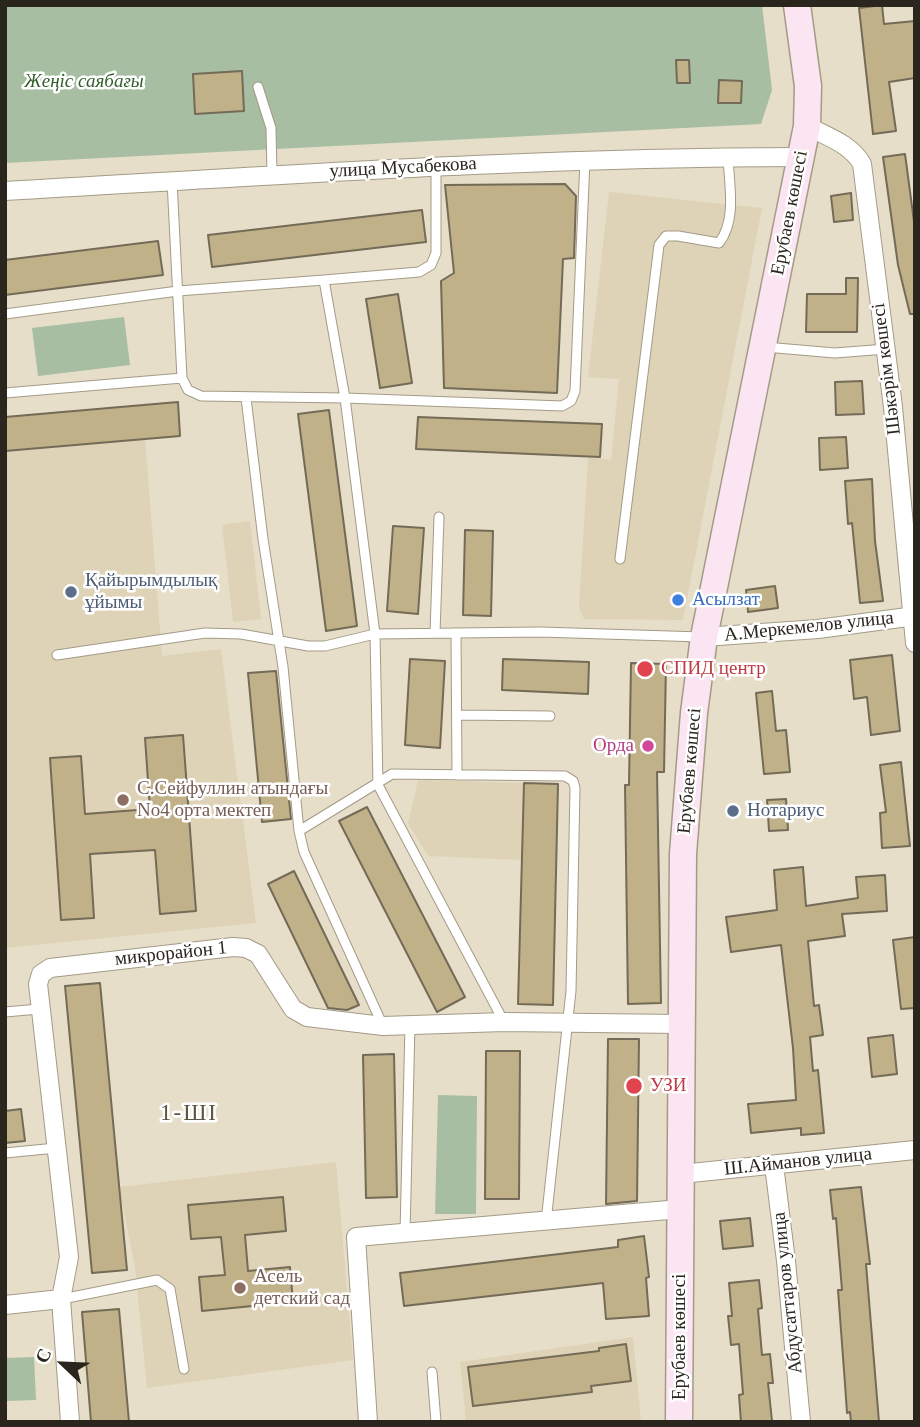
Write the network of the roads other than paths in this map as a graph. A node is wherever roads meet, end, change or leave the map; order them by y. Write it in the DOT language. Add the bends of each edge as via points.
graph roads {
  1 [pos="797,5"];
  2 [pos="258,87"];
  3 [pos="807,125"];
  4 [pos="728,157"];
  5 [pos="801,157"];
  6 [pos="585,160"];
  7 [pos="436,167"];
  8 [pos="272,174"];
  9 [pos="172,181"];
  10 [pos="5,191"];
  11 [pos="324,280"];
  12 [pos="178,291"];
  13 [pos="5,314"];
  14 [pos="763,347"];
  15 [pos="886,349"];
  16 [pos="181,378"];
  17 [pos="5,393"];
  18 [pos="246,398"];
  19 [pos="345,398"];
  20 [pos="439,517"];
  21 [pos="620,559"];
  22 [pos="913,616"];
  23 [pos="435,633"];
  24 [pos="456,633"];
  25 [pos="375,634"];
  26 [pos="704,637"];
  27 [pos="279,642"];
  28 [pos="915,643"];
  29 [pos="57,655"];
  30 [pos="457,715"];
  31 [pos="550,716"];
  32 [pos="457,775"];
  33 [pos="378,785"];
  34 [pos="299,831"];
  35 [pos="39,1009"];
  36 [pos="5,1012"];
  37 [pos="503,1022"];
  38 [pos="567,1024"];
  39 [pos="681,1024"];
  40 [pos="410,1025"];
  41 [pos="383,1026"];
  42 [pos="56,1148"];
  43 [pos="915,1150"];
  44 [pos="5,1153"];
  45 [pos="774,1165"];
  46 [pos="681,1174"];
  47 [pos="680,1209"];
  48 [pos="546,1222"];
  49 [pos="405,1233"];
  50 [pos="61,1299"];
  51 [pos="5,1305"];
  52 [pos="184,1369"];
  53 [pos="432,1372"];
  54 [pos="70,1422"];
  55 [pos="368,1422"];
  56 [pos="436,1422"];
  57 [pos="679,1422"];
  58 [pos="801,1422"];
  1 -- 3 [label="main road, Ерубаев көшесі" via="808,86"];
  2 -- 8 [label="lane" via="271,128"];
  3 -- 5 [label="main road, Ерубаев көшесі"];
  3 -- 15 [label="street, Шәкәрім көшесі" via="847,147 862,164"];
  4 -- 5 [label="street, улица Мусабекова"];
  4 -- 6 [label="street, улица Мусабекова"];
  4 -- 21 [label="lane" via="730,218 719,243 666,236 659,245"];
  5 -- 14 [label="main road, Ерубаев көшесі"];
  6 -- 7 [label="street, улица Мусабекова"];
  6 -- 19 [label="lane" via="571,401 562,407"];
  7 -- 8 [label="street, улица Мусабекова"];
  7 -- 11 [label="lane" via="436,253 431,265 419,272"];
  8 -- 9 [label="street, улица Мусабекова"];
  9 -- 10 [label="street, улица Мусабекова"];
  9 -- 12 [label="lane"];
  11 -- 12 [label="lane"];
  11 -- 19 [label="lane"];
  12 -- 13 [label="lane"];
  12 -- 16 [label="lane"];
  14 -- 15 [label="lane" via="835,353"];
  14 -- 26 [label="main road, Ерубаев көшесі"];
  15 -- 22 [label="street, Шәкәрім көшесі"];
  16 -- 17 [label="lane"];
  16 -- 18 [label="lane" via="188,390 201,396"];
  18 -- 19 [label="lane"];
  18 -- 27 [label="lane"];
  19 -- 25 [label="lane"];
  20 -- 23 [label="lane"];
  22 -- 26 [label="street, А.Меркемелов улица"];
  22 -- 28 [label="street, Шәкәрім көшесі"];
  23 -- 24 [label="lane"];
  23 -- 25 [label="lane"];
  24 -- 26 [label="lane"];
  24 -- 30 [label="lane"];
  25 -- 27 [label="lane" via="325,646"];
  25 -- 33 [label="lane"];
  26 -- 39 [label="main road, Ерубаев көшесі" via="683,854"];
  27 -- 29 [label="lane" via="205,633"];
  27 -- 34 [label="lane"];
  30 -- 31 [label="lane"];
  30 -- 32 [label="lane"];
  32 -- 33 [label="lane" via="392,774"];
  32 -- 38 [label="lane" via="565,776 573,781"];
  33 -- 34 [label="lane"];
  33 -- 37 [label="lane"];
  34 -- 41 [label="lane" via="304,852"];
  35 -- 36 [label="lane"];
  35 -- 41 [label="street, микрорайон 1" via="37,984 50,968 233,947 258,954 293,1009 307,1017"];
  35 -- 42 [label="street, микрорайон 1"];
  37 -- 38 [label="street, микрорайон 1"];
  37 -- 40 [label="street, микрорайон 1"];
  38 -- 39 [label="street, микрорайон 1"];
  38 -- 48 [label="lane"];
  39 -- 46 [label="main road, Ерубаев көшесі"];
  40 -- 41 [label="street, микрорайон 1"];
  40 -- 49 [label="lane"];
  42 -- 44 [label="lane"];
  42 -- 50 [label="street, микрорайон 1" via="69,1258"];
  43 -- 45 [label="street, Ш.Айманов улица"];
  45 -- 46 [label="street, Ш.Айманов улица"];
  45 -- 58 [label="street, Абдусаттаров улица"];
  46 -- 47 [label="main road, Ерубаев көшесі"];
  47 -- 48 [label="street"];
  47 -- 57 [label="main road, Ерубаев көшесі"];
  48 -- 49 [label="street"];
  49 -- 55 [label="street" via="356,1237"];
  50 -- 51 [label="street"];
  50 -- 52 [label="lane" via="157,1280 170,1289"];
  50 -- 54 [label="street, микрорайон 1"];
  53 -- 56 [label="lane"];
}
